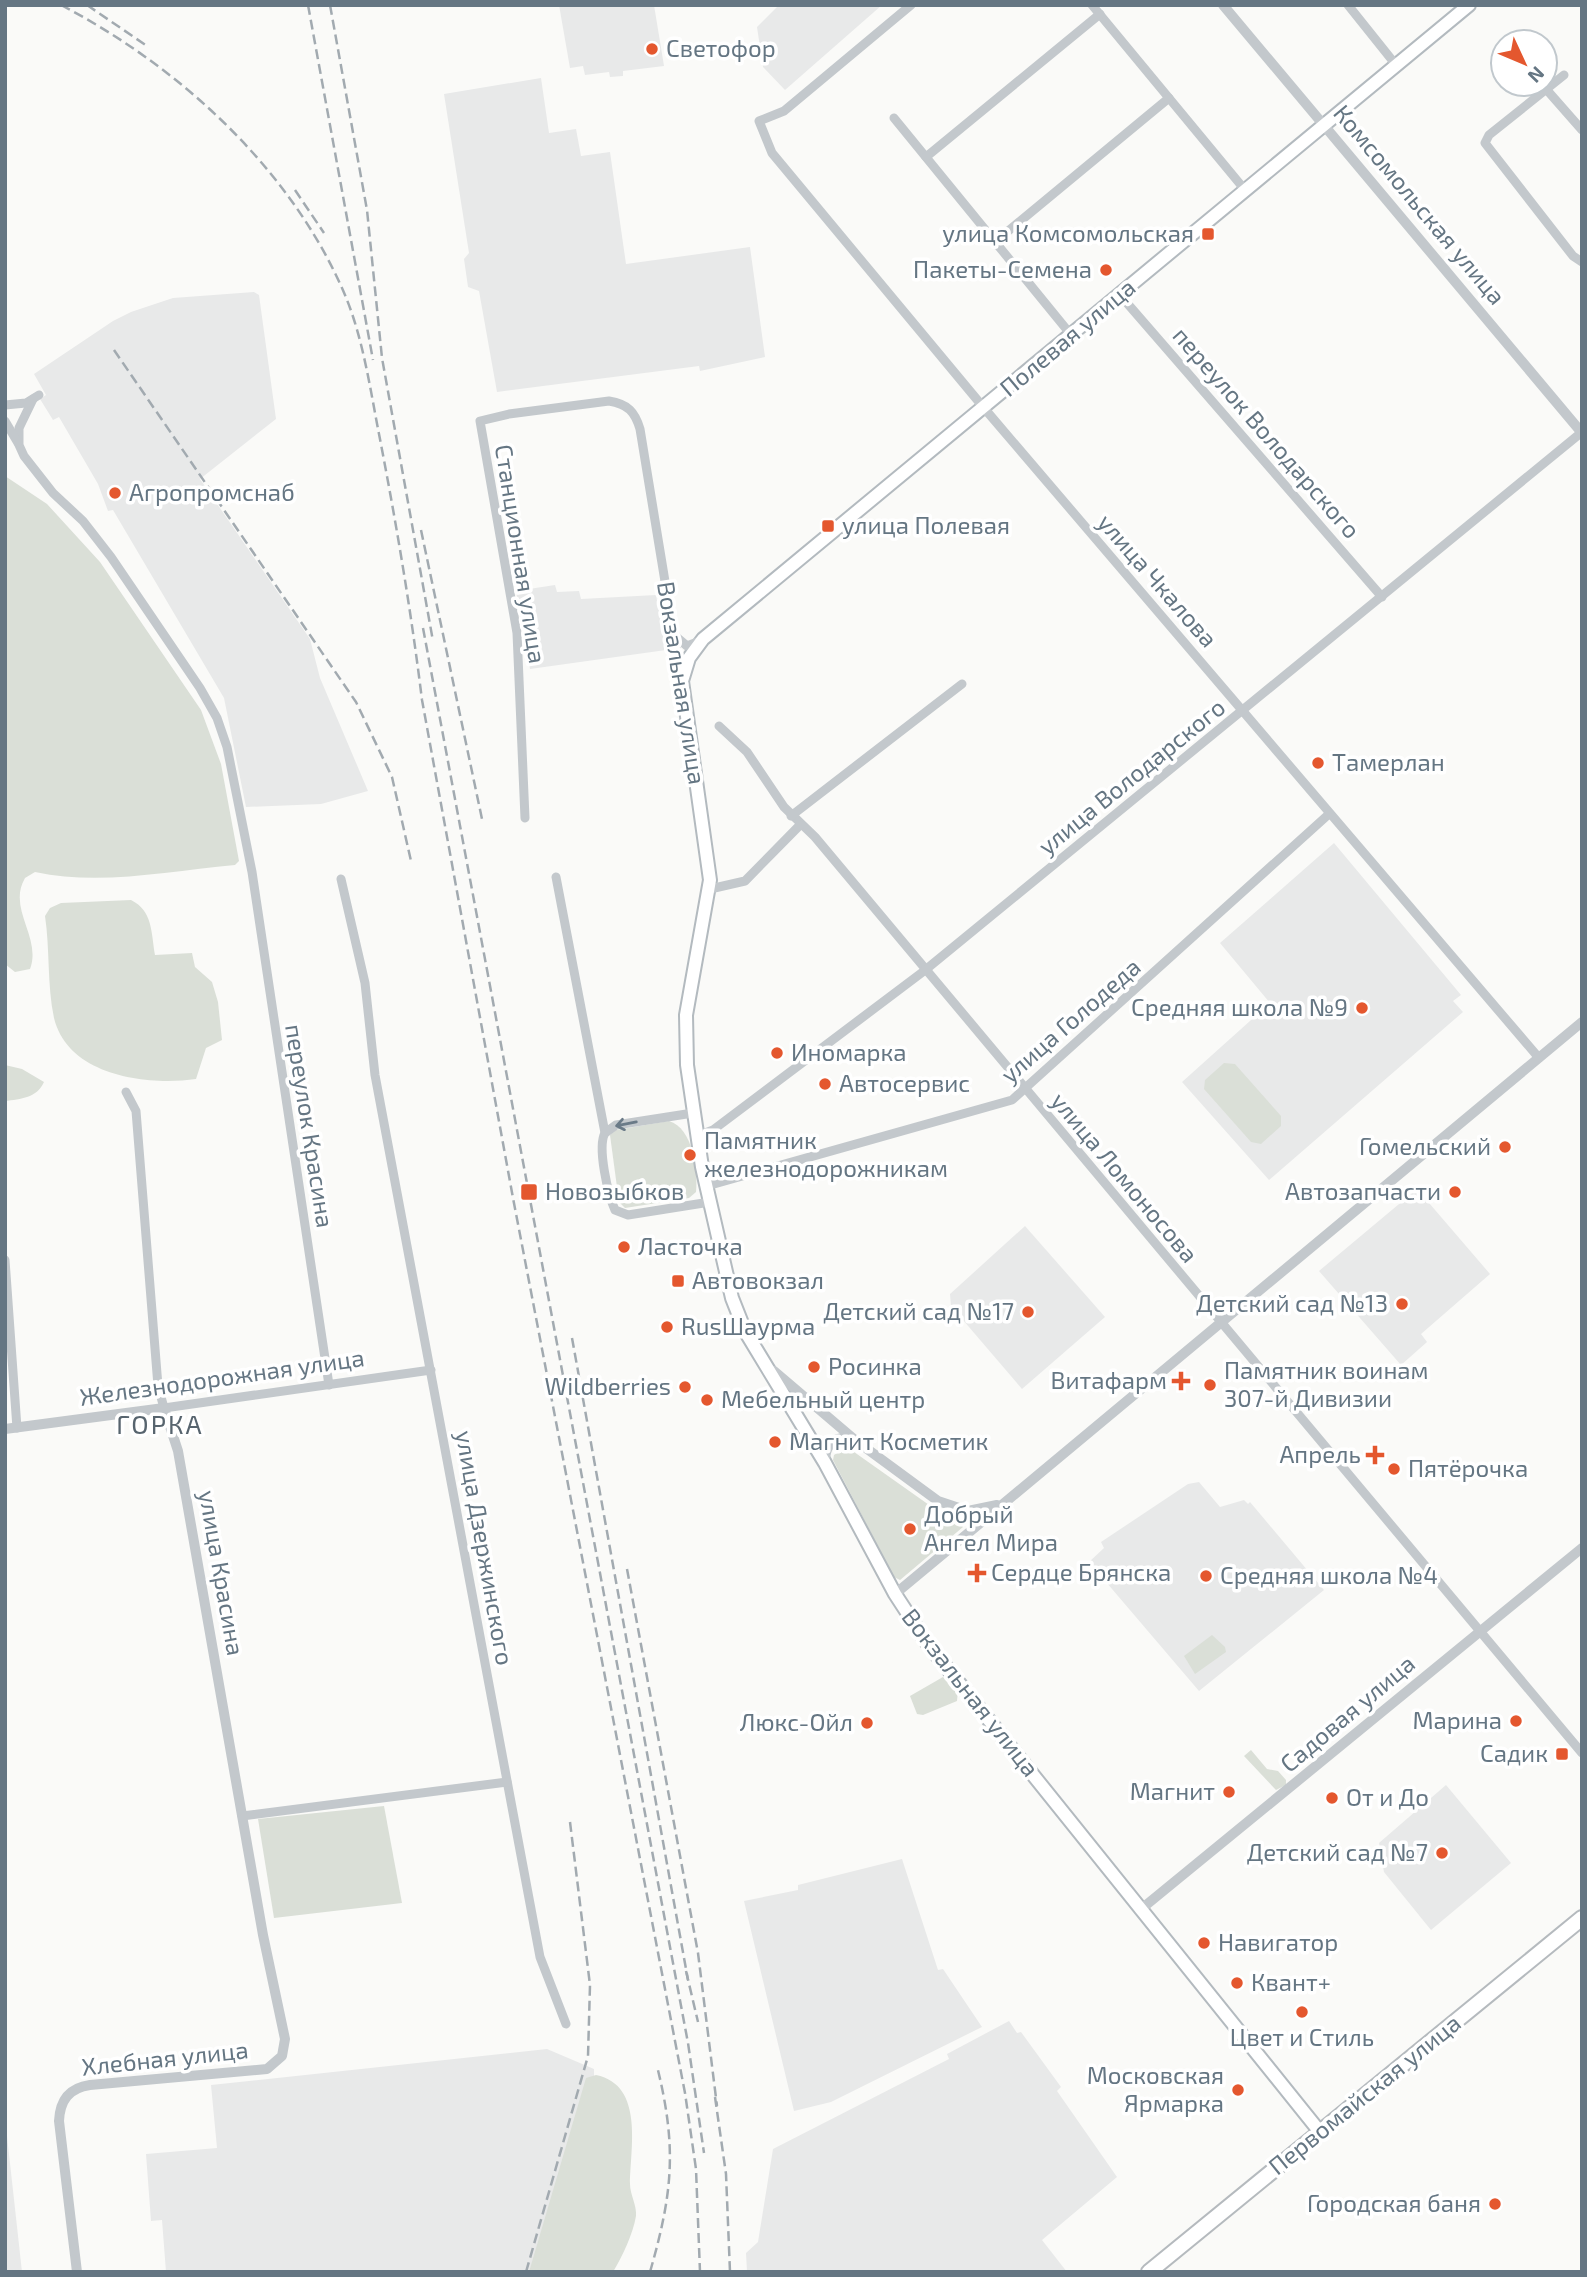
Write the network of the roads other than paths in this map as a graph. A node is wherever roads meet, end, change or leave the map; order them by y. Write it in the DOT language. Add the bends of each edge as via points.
graph roads {
  1 [pos="911,5"];
  2 [pos="1092,5"];
  3 [pos="1223,5"];
  4 [pos="1348,5"];
  5 [pos="1469,5"];
  6 [pos="1100,14"];
  7 [pos="1396,65"];
  8 [pos="1564,75"];
  9 [pos="1559,79"];
  10 [pos="1169,98"];
  11 [pos="1535,98"];
  12 [pos="1554,98"];
  13 [pos="894,118"];
  14 [pos="1323,125"];
  15 [pos="1582,130"];
  16 [pos="926,157"];
  17 [pos="1245,190"];
  18 [pos="995,243"];
  19 [pos="1582,262"];
  20 [pos="1120,295"];
  21 [pos="1072,336"];
  22 [pos="5,405"];
  23 [pos="984,408"];
  24 [pos="5,421"];
  25 [pos="480,421"];
  26 [pos="1582,433"];
  27 [pos="19,445"];
  28 [pos="1381,597"];
  29 [pos="673,633"];
  30 [pos="703,639"];
  31 [pos="682,681"];
  32 [pos="962,684"];
  33 [pos="1243,711"];
  34 [pos="719,726"];
  35 [pos="1329,814"];
  36 [pos="792,817"];
  37 [pos="525,818"];
  38 [pos="800,825"];
  39 [pos="556,877"];
  40 [pos="341,878"];
  41 [pos="710,889"];
  42 [pos="924,971"];
  43 [pos="1582,1022"];
  44 [pos="1539,1058"];
  45 [pos="1025,1091"];
  46 [pos="126,1092"];
  47 [pos="693,1113"];
  48 [pos="605,1133"];
  49 [pos="697,1136"];
  50 [pos="706,1186"];
  51 [pos="710,1202"];
  52 [pos="5,1260"];
  53 [pos="1221,1323"];
  54 [pos="758,1354"];
  55 [pos="431,1370"];
  56 [pos="329,1385"];
  57 [pos="164,1408"];
  58 [pos="17,1428"];
  59 [pos="5,1429"];
  60 [pos="855,1440"];
  61 [pos="825,1463"];
  62 [pos="1008,1499"];
  63 [pos="1582,1548"];
  64 [pos="895,1594"];
  65 [pos="1481,1631"];
  66 [pos="1582,1753"];
  67 [pos="507,1782"];
  68 [pos="242,1816"];
  69 [pos="1140,1910"];
  70 [pos="1582,1918"];
  71 [pos="566,2024"];
  72 [pos="278,2062"];
  73 [pos="1320,2132"];
  74 [pos="77,2272"];
  75 [pos="1149,2272"];
  1 -- 23 [label="street, улица Чкалова" via="784,111 759,121 767,145 782,166"];
  2 -- 6 [label="street"];
  3 -- 14 [label="street, Комсомольская улица"];
  4 -- 7 [label="street"];
  5 -- 7 [label="main road, Полевая улица"];
  6 -- 10 [label="street"];
  6 -- 16 [label="street"];
  7 -- 14 [label="main road, Полевая улица"];
  8 -- 9 [label="street"];
  10 -- 17 [label="street"];
  10 -- 18 [label="street"];
  11 -- 19 [label="street" via="1485,143"];
  12 -- 15 [label="street"];
  13 -- 16 [label="street"];
  14 -- 17 [label="main road, Полевая улица"];
  14 -- 26 [label="street, Комсомольская улица"];
  16 -- 18 [label="street"];
  17 -- 20 [label="main road, Полевая улица"];
  18 -- 21 [label="street"];
  20 -- 21 [label="main road, Полевая улица"];
  20 -- 28 [label="street, переулок Володарского"];
  21 -- 23 [label="main road, Полевая улица"];
  22 -- 27 [label="street" via="36,397 22,419"];
  23 -- 30 [label="main road, Полевая улица"];
  23 -- 33 [label="street, улица Чкалова"];
  24 -- 27 [label="street, переулок Красина"];
  25 -- 29 [label="street, Вокзальная улица" via="609,401 633,412 640,429"];
  25 -- 37 [label="street, Станционная улица" via="517,634"];
  26 -- 28 [label="street, улица Володарского"];
  27 -- 56 [label="street, переулок Красина" via="40,478 102,543 212,708 227,747 252,872"];
  28 -- 33 [label="street, улица Володарского"];
  29 -- 30 [label="street" via="687,646"];
  29 -- 31 [label="street, Вокзальная улица"];
  30 -- 31 [label="main road, Полевая улица" via="689,658"];
  31 -- 41 [label="main road, Вокзальная улица"];
  32 -- 36 [label="street"];
  33 -- 35 [label="street, улица Чкалова"];
  33 -- 42 [label="street, улица Володарского"];
  34 -- 36 [label="street, улица Ломоносова" via="747,752"];
  35 -- 44 [label="street, улица Чкалова"];
  35 -- 45 [label="street, улица Голодеда"];
  36 -- 38 [label="street, улица Ломоносова"];
  38 -- 41 [label="street" via="745,881"];
  38 -- 42 [label="street, улица Ломоносова" via="815,837"];
  39 -- 48 [label="street"];
  40 -- 55 [label="street, улица Дзержинского" via="365,983 375,1075"];
  41 -- 47 [label="main road, Вокзальная улица" via="687,1014"];
  42 -- 45 [label="street, улица Ломоносова"];
  42 -- 49 [label="street, улица Володарского" via="720,1125"];
  43 -- 44 [label="street"];
  44 -- 53 [label="street"];
  45 -- 50 [label="street, улица Голодеда" via="1000,1105"];
  45 -- 53 [label="street, улица Ломоносова"];
  46 -- 57 [label="street, улица Красина" via="136,1111 158,1387"];
  47 -- 48 [label="street, one-way" via="616,1125"];
  47 -- 49 [label="main road, Вокзальная улица"];
  48 -- 51 [label="street" via="602,1152 615,1210 628,1215"];
  49 -- 50 [label="main road, Вокзальная улица"];
  50 -- 51 [label="main road, Вокзальная улица"];
  51 -- 54 [label="main road, Вокзальная улица" via="737,1313"];
  52 -- 58 [label="street"];
  53 -- 62 [label="street"];
  53 -- 65 [label="street, улица Ломоносова"];
  54 -- 60 [label="street" via="788,1386"];
  54 -- 61 [label="main road, Вокзальная улица"];
  55 -- 56 [label="street, Железнодорожная улица"];
  55 -- 67 [label="street, улица Дзержинского"];
  56 -- 57 [label="street, Железнодорожная улица"];
  57 -- 58 [label="street, Железнодорожная улица"];
  57 -- 68 [label="street, улица Красина" via="184,1480"];
  58 -- 59 [label="street, Железнодорожная улица"];
  60 -- 61 [label="street" via="843,1437 831,1443"];
  60 -- 62 [label="street" via="948,1506 977,1511"];
  61 -- 64 [label="main road, Вокзальная улица"];
  62 -- 64 [label="street"];
  63 -- 65 [label="street, Садовая улица"];
  64 -- 69 [label="main road, Вокзальная улица" via="946,1668"];
  65 -- 66 [label="street, улица Ломоносова"];
  65 -- 69 [label="street, Садовая улица"];
  67 -- 68 [label="street"];
  67 -- 71 [label="street, улица Дзержинского" via="540,1957"];
  68 -- 72 [label="street, улица Красина" via="285,2039"];
  69 -- 73 [label="main road, Вокзальная улица"];
  70 -- 73 [label="main road, Первомайская улица"];
  72 -- 74 [label="street, Хлебная улица" via="260,2071 90,2085 70,2092 61,2104 59,2121"];
  73 -- 75 [label="main road, Первомайская улица"];
}
